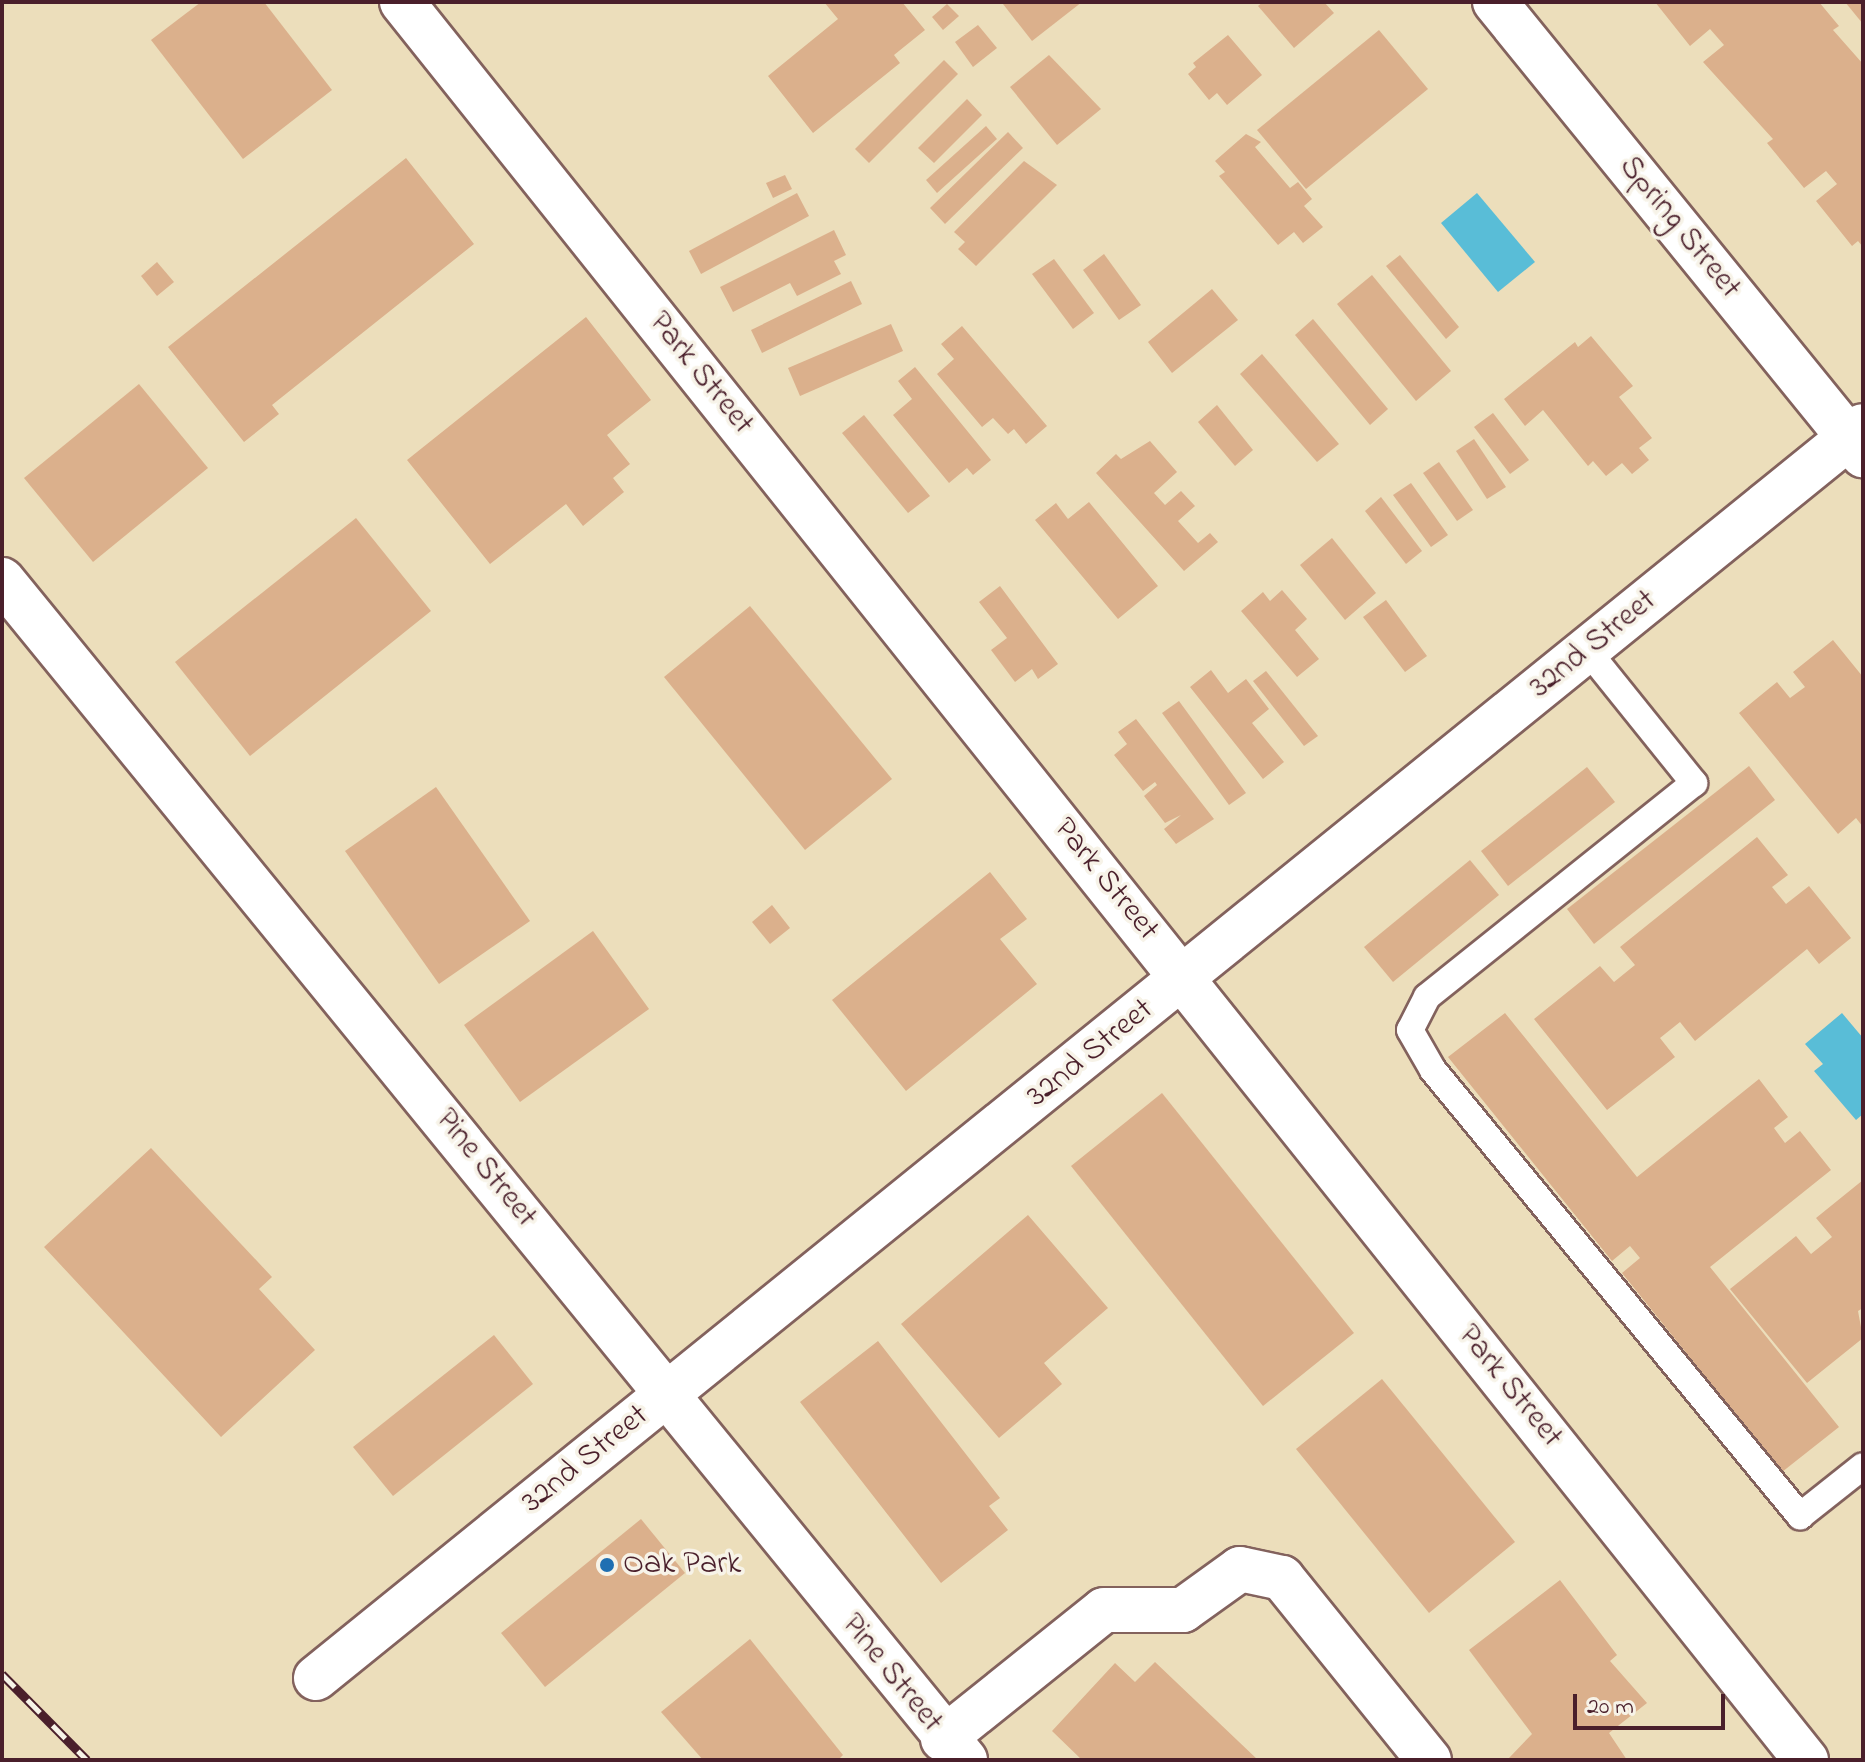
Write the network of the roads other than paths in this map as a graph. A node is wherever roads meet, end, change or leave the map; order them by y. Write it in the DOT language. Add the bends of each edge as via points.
graph roads {
  1 [pos="402,2"];
  2 [pos="1495,2"];
  3 [pos="1858,439"];
  4 [pos="2,580"];
  5 [pos="1587,650"];
  6 [pos="1184,979"];
  7 [pos="669,1393"];
  8 [pos="1863,1466"];
  9 [pos="316,1678"];
  10 [pos="954,1750"];
  11 [pos="1799,1758"];
  12 [pos="1429,1760"];
  1 -- 6 [label="street, Park Street"];
  2 -- 3 [label="street, Spring Street"];
  3 -- 5 [label="street, 32nd Street"];
  4 -- 7 [label="street, Pine Street"];
  5 -- 6 [label="street, 32nd Street"];
  5 -- 8 [label="lane" via="1694,783 1427,997 1410,1030 1433,1070 1800,1516"];
  6 -- 7 [label="street, 32nd Street"];
  6 -- 11 [label="street, Park Street"];
  7 -- 9 [label="street, 32nd Street"];
  7 -- 10 [label="street, Pine Street"];
  10 -- 12 [label="street" via="1104,1610 1183,1610 1240,1569 1282,1578"];
}
